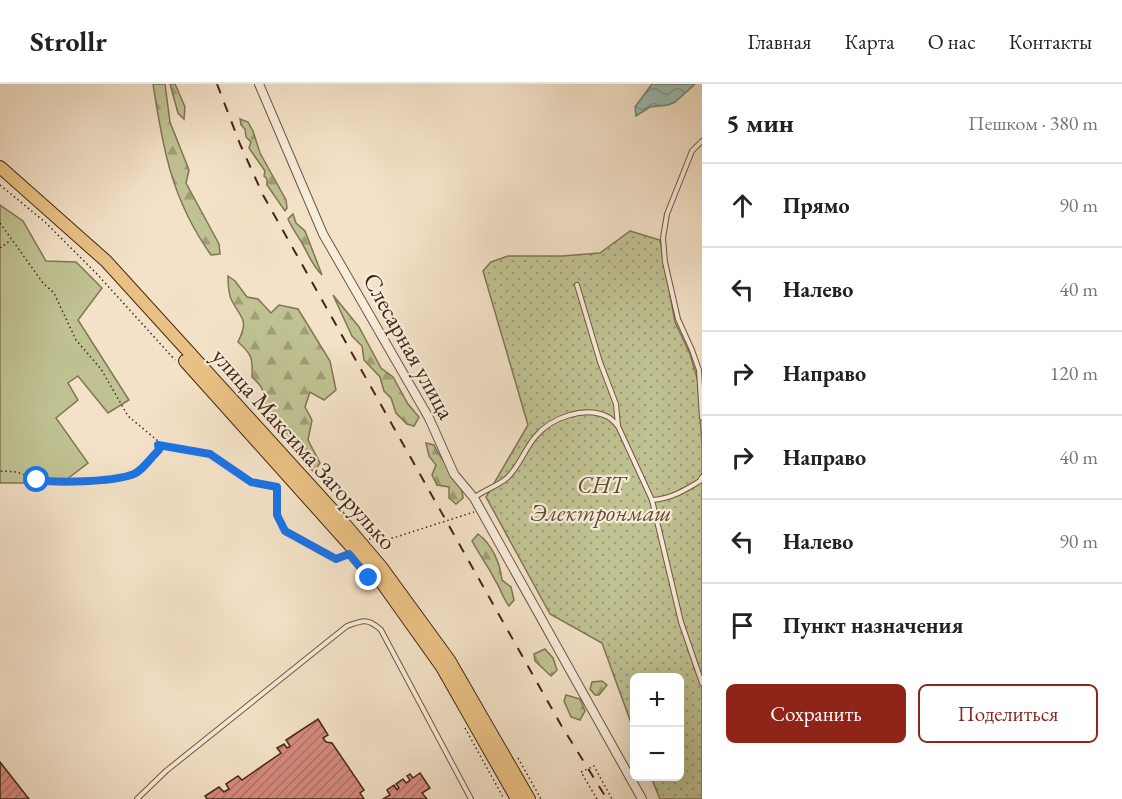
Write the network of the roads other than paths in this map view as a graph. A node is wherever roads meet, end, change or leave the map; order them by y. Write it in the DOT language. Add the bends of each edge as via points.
graph roads {
  1 [pos="259,84"];
  2 [pos="702,141"];
  3 [pos="0,166"];
  4 [pos="0,176"];
  5 [pos="577,285"];
  6 [pos="702,418"];
  7 [pos="618,426"];
  8 [pos="702,477"];
  9 [pos="474,498"];
  10 [pos="652,500"];
  11 [pos="702,683"];
  12 [pos="137,799"];
  13 [pos="471,799"];
  14 [pos="517,799"];
  15 [pos="529,799"];
  16 [pos="642,799"];
  1 -- 9 [label="street, Слесарная улица" via="323,234 429,418 454,474"];
  2 -- 6 [label="lane" via="692,151 667,214 663,238 678,319 699,370"];
  3 -- 15 [label="main road, улица Максима Загорулько" via="106,261 382,568 449,660"];
  4 -- 14 [label="main road, улица Максима Загорулько" via="100,266 375,573 442,667"];
  5 -- 7 [label="lane" via="616,404"];
  7 -- 9 [label="lane" via="608,417 594,413 549,423 507,478"];
  7 -- 10 [label="lane"];
  8 -- 10 [label="lane" via="680,493"];
  9 -- 16 [label="street, Слесарная улица"];
  10 -- 11 [label="lane" via="681,622"];
  12 -- 13 [label="lane" via="166,771 347,626 361,621 373,622 381,630"];
}
